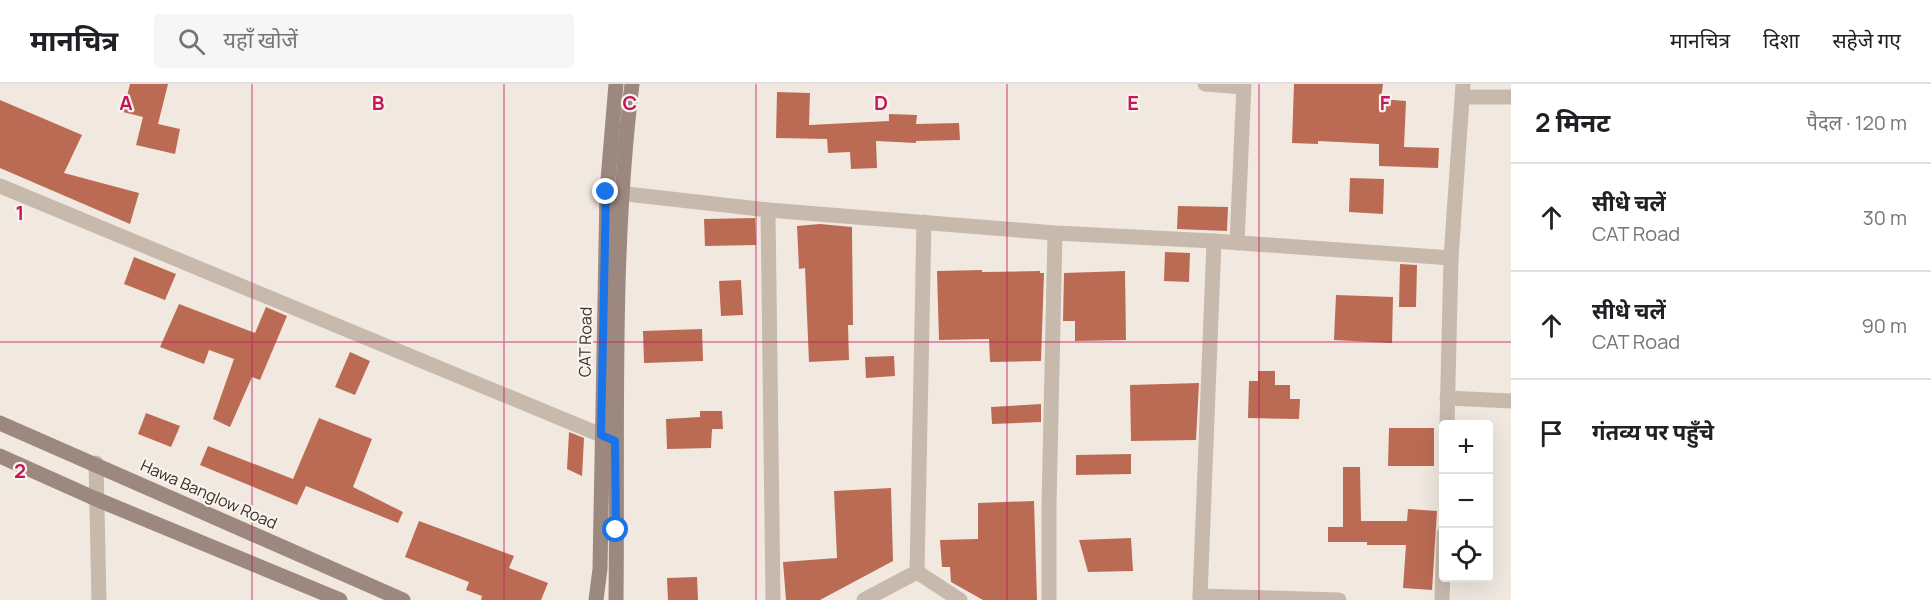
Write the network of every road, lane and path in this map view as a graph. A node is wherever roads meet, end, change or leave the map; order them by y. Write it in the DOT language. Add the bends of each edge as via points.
graph roads {
  1 [pos="616,84"];
  2 [pos="632,84"];
  3 [pos="1204,84"];
  4 [pos="1244,86"];
  5 [pos="1463,91"];
  6 [pos="1511,97"];
  7 [pos="0,186"];
  8 [pos="614,193"];
  9 [pos="768,210"];
  10 [pos="924,222"];
  11 [pos="1055,233"];
  12 [pos="1214,241"];
  13 [pos="1237,243"];
  14 [pos="1451,258"];
  15 [pos="1447,398"];
  16 [pos="1511,401"];
  17 [pos="1447,420"];
  18 [pos="0,423"];
  19 [pos="608,438"];
  20 [pos="0,456"];
  21 [pos="96,463"];
  22 [pos="96,499"];
  23 [pos="917,572"];
  24 [pos="1442,582"];
  25 [pos="1200,598"];
  26 [pos="99,600"];
  27 [pos="340,600"];
  28 [pos="403,600"];
  29 [pos="596,600"];
  30 [pos="616,600"];
  31 [pos="773,600"];
  32 [pos="864,600"];
  33 [pos="960,600"];
  34 [pos="1049,600"];
  35 [pos="1339,600"];
  36 [pos="1442,600"];
  1 -- 8 [label="street, CAT Road"];
  2 -- 8 [label="street, CAT Road"];
  3 -- 4 [label="street"];
  4 -- 13 [label="street"];
  5 -- 6 [label="street"];
  5 -- 14 [label="street"];
  7 -- 19 [label="street"];
  8 -- 9 [label="street"];
  8 -- 19 [label="street, CAT Road"];
  9 -- 10 [label="street"];
  9 -- 31 [label="street"];
  10 -- 11 [label="street"];
  10 -- 23 [label="street"];
  11 -- 12 [label="street"];
  11 -- 34 [label="street"];
  12 -- 13 [label="street"];
  12 -- 25 [label="street"];
  13 -- 14 [label="street"];
  14 -- 15 [label="street"];
  15 -- 16 [label="street"];
  15 -- 17 [label="street"];
  18 -- 21 [label="street, Hawa Banglow Road"];
  19 -- 29 [label="street, CAT Road"];
  19 -- 30 [label="street, CAT Road"];
  20 -- 22 [label="street"];
  21 -- 22 [label="street"];
  21 -- 28 [label="street, Hawa Banglow Road"];
  22 -- 26 [label="street"];
  22 -- 27 [label="street"];
  23 -- 32 [label="street"];
  23 -- 33 [label="street"];
  24 -- 36 [label="street"];
  25 -- 35 [label="street"];
}
